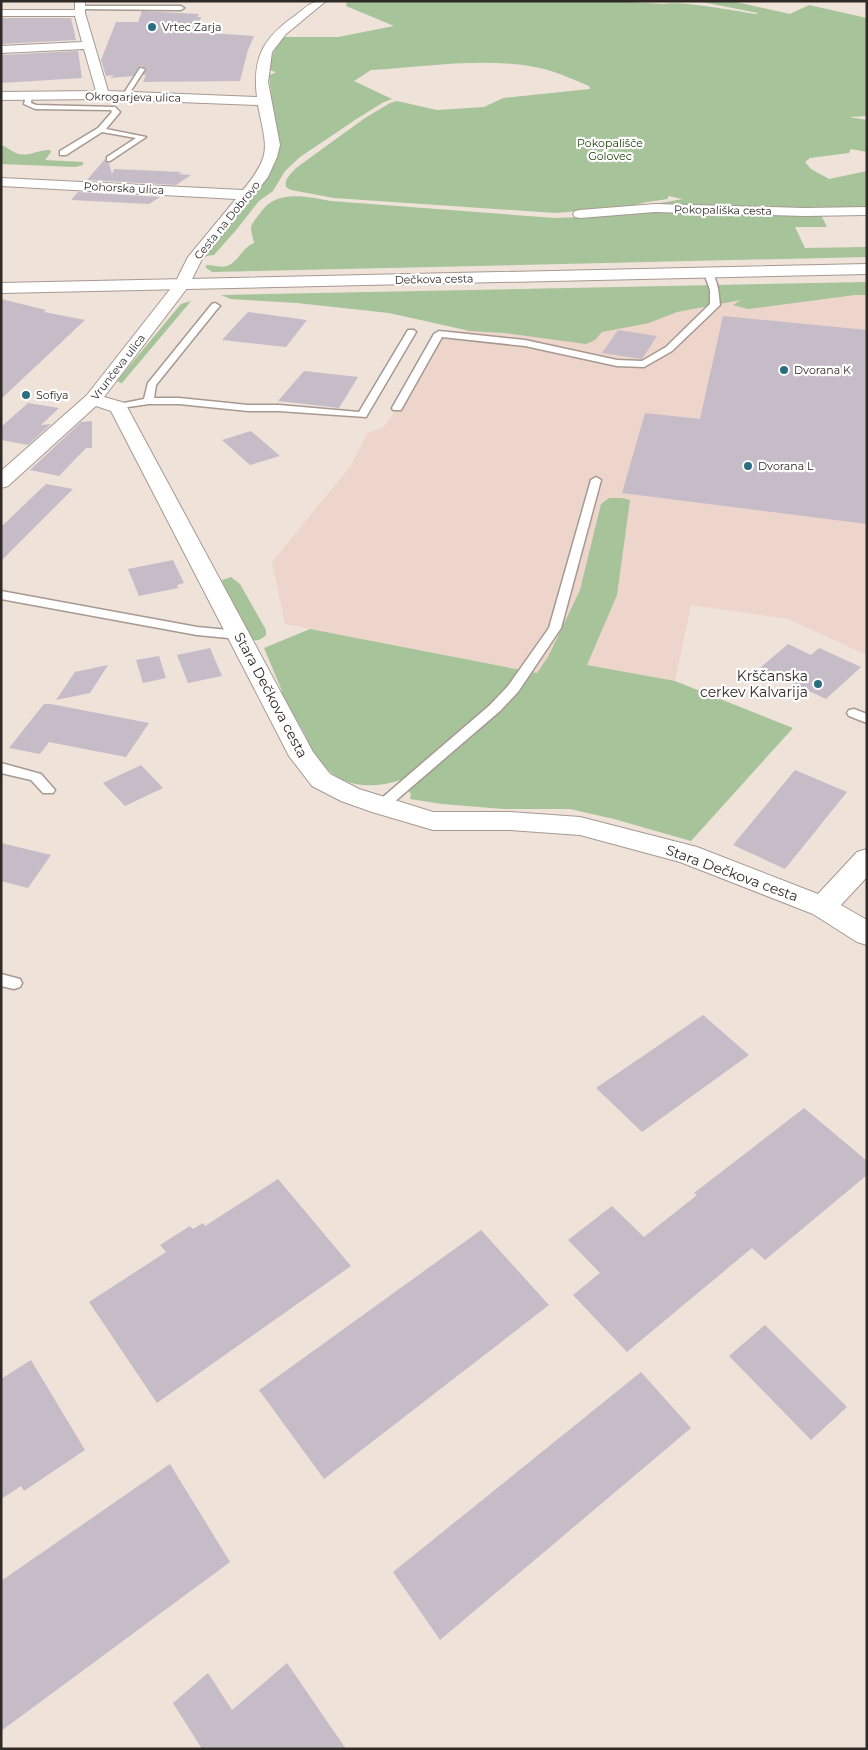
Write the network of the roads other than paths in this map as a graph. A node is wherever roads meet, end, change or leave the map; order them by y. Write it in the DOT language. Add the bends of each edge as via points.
graph roads {
  1 [pos="321,1"];
  2 [pos="80,7"];
  3 [pos="181,8"];
  4 [pos="1,13"];
  5 [pos="89,45"];
  6 [pos="1,50"];
  7 [pos="142,69"];
  8 [pos="103,95"];
  9 [pos="1,96"];
  10 [pos="29,96"];
  11 [pos="125,96"];
  12 [pos="264,101"];
  13 [pos="101,130"];
  14 [pos="63,153"];
  15 [pos="110,159"];
  16 [pos="1,182"];
  17 [pos="246,195"];
  18 [pos="867,211"];
  19 [pos="580,214"];
  20 [pos="867,269"];
  21 [pos="708,273"];
  22 [pos="182,284"];
  23 [pos="1,288"];
  24 [pos="215,306"];
  25 [pos="411,332"];
  26 [pos="93,399"];
  27 [pos="148,401"];
  28 [pos="118,407"];
  29 [pos="397,408"];
  30 [pos="596,480"];
  31 [pos="1,482"];
  32 [pos="1,595"];
  33 [pos="239,635"];
  34 [pos="854,713"];
  35 [pos="867,719"];
  36 [pos="1,768"];
  37 [pos="48,790"];
  38 [pos="381,806"];
  39 [pos="867,859"];
  40 [pos="823,907"];
  41 [pos="867,934"];
  1 -- 12 [label="street, Cesta na Dobrovo" via="270,44 262,74"];
  2 -- 3 [label="lane"];
  2 -- 4 [label="street"];
  2 -- 5 [label="street"];
  5 -- 6 [label="street"];
  5 -- 8 [label="street"];
  7 -- 11 [label="lane"];
  8 -- 10 [label="street, Okrogarjeva ulica"];
  8 -- 11 [label="street, Okrogarjeva ulica"];
  9 -- 10 [label="street, Okrogarjeva ulica"];
  10 -- 13 [label="lane" via="27,104 35,107 113,108 116,112"];
  11 -- 12 [label="street, Okrogarjeva ulica"];
  12 -- 17 [label="street, Cesta na Dobrovo" via="273,144 261,178"];
  13 -- 14 [label="lane"];
  13 -- 15 [label="lane" via="142,137"];
  16 -- 17 [label="street, Pohorska ulica"];
  17 -- 22 [label="street, Cesta na Dobrovo" via="194,260"];
  18 -- 19 [label="street, Pokopališka cesta" via="655,208"];
  20 -- 21 [label="street, Dečkova cesta"];
  21 -- 22 [label="street, Dečkova cesta"];
  21 -- 29 [label="lane" via="715,306 669,350 644,364 617,363 525,343 439,334"];
  22 -- 23 [label="street, Dečkova cesta"];
  22 -- 26 [label="street, Vrunčeva ulica"];
  24 -- 27 [label="lane" via="151,385"];
  25 -- 27 [label="lane" via="362,415"];
  26 -- 28 [label="street"];
  26 -- 31 [label="street, Vrunčeva ulica"];
  27 -- 28 [label="lane"];
  28 -- 33 [label="street, Stara Dečkova cesta"];
  30 -- 38 [label="lane" via="555,628 513,689"];
  32 -- 33 [label="lane" via="197,631"];
  33 -- 38 [label="street, Stara Dečkova cesta" via="302,756 321,780"];
  34 -- 35 [label="lane"];
  36 -- 37 [label="lane" via="36,777"];
  38 -- 40 [label="street, Stara Dečkova cesta" via="433,821 510,821 580,826 687,854"];
  39 -- 40 [label="street"];
  40 -- 41 [label="street, Stara Dečkova cesta"];
}
